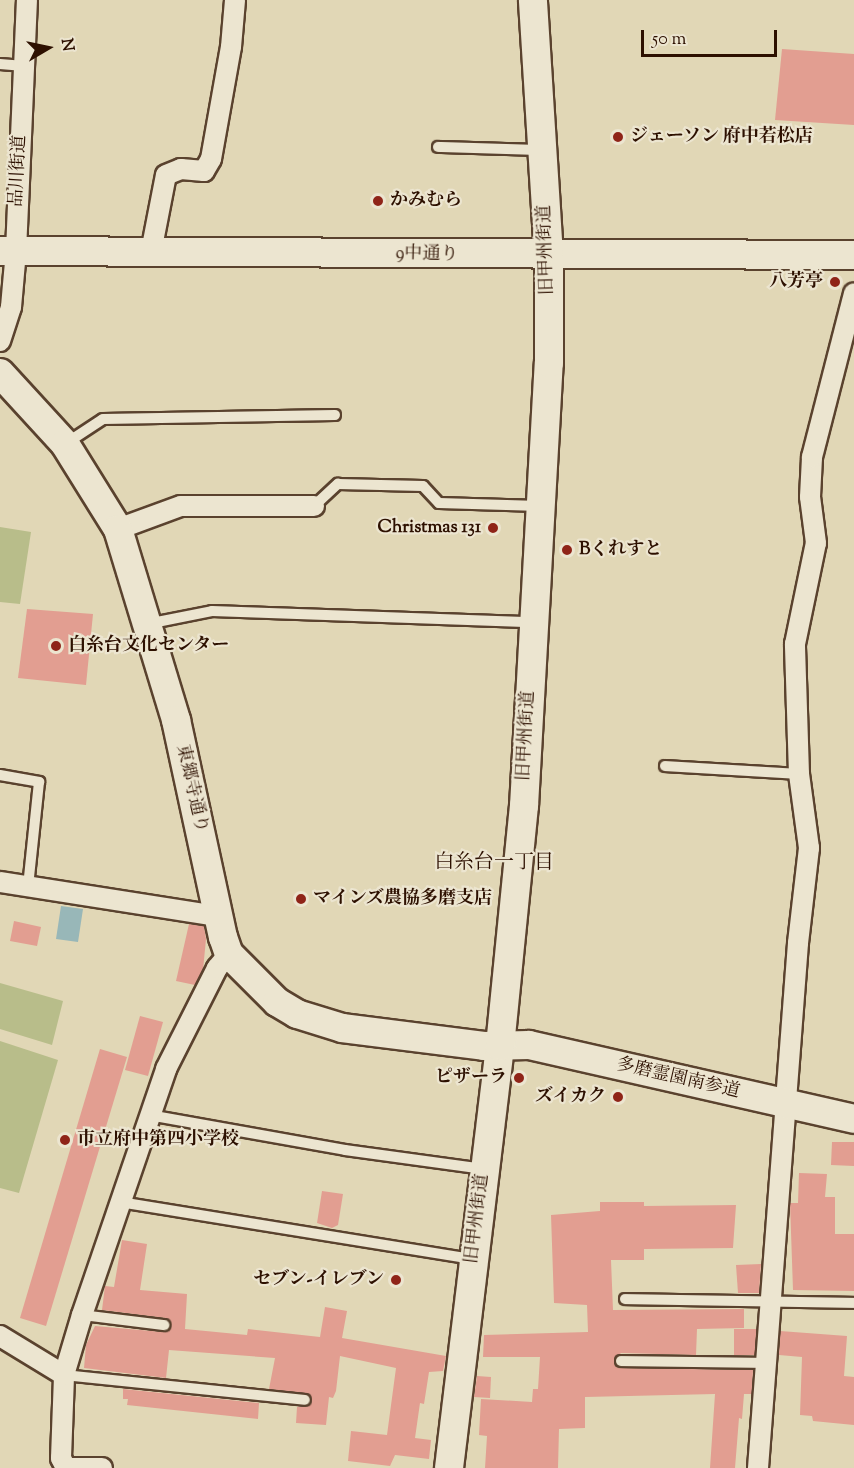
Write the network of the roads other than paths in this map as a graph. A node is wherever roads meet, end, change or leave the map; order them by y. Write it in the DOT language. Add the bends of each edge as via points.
graph roads {
  1 [pos="27,0"];
  2 [pos="235,0"];
  3 [pos="533,0"];
  4 [pos="0,64"];
  5 [pos="24,66"];
  6 [pos="438,147"];
  7 [pos="542,150"];
  8 [pos="8,251"];
  9 [pos="151,252"];
  10 [pos="854,255"];
  11 [pos="549,256"];
  12 [pos="854,293"];
  13 [pos="0,341"];
  14 [pos="0,373"];
  15 [pos="335,415"];
  16 [pos="65,444"];
  17 [pos="314,506"];
  18 [pos="540,506"];
  19 [pos="118,529"];
  20 [pos="532,622"];
  21 [pos="147,624"];
  22 [pos="665,766"];
  23 [pos="800,774"];
  24 [pos="0,775"];
  25 [pos="0,882"];
  26 [pos="28,886"];
  27 [pos="217,916"];
  28 [pos="229,954"];
  29 [pos="500,1046"];
  30 [pos="788,1104"];
  31 [pos="149,1115"];
  32 [pos="854,1119"];
  33 [pos="484,1169"];
  34 [pos="120,1202"];
  35 [pos="474,1260"];
  36 [pos="625,1299"];
  37 [pos="769,1302"];
  38 [pos="854,1303"];
  39 [pos="82,1315"];
  40 [pos="164,1325"];
  41 [pos="0,1336"];
  42 [pos="621,1361"];
  43 [pos="766,1363"];
  44 [pos="64,1375"];
  45 [pos="305,1400"];
  46 [pos="66,1468"];
  47 [pos="102,1468"];
  48 [pos="449,1468"];
  49 [pos="758,1468"];
  1 -- 5 [label="street, 品川街道"];
  2 -- 9 [label="street" via="231,47 211,159 204,171 181,169 166,175"];
  3 -- 7 [label="street, 旧甲州街道"];
  4 -- 5 [label="lane"];
  5 -- 8 [label="street, 品川街道"];
  6 -- 7 [label="lane"];
  7 -- 11 [label="street, 旧甲州街道"];
  8 -- 9 [label="street, 9中通り"];
  8 -- 13 [label="street, 品川街道" via="11,307"];
  9 -- 11 [label="street, 9中通り"];
  10 -- 11 [label="street, 9中通り"];
  11 -- 18 [label="street, 旧甲州街道" via="549,363"];
  12 -- 23 [label="street" via="812,457 810,497 816,543 795,644"];
  14 -- 16 [label="street, 東郷寺通り"];
  15 -- 16 [label="lane" via="103,419"];
  16 -- 19 [label="street, 東郷寺通り"];
  17 -- 18 [label="lane" via="338,484 423,486 439,503"];
  17 -- 19 [label="street" via="181,507"];
  18 -- 20 [label="street, 旧甲州街道"];
  19 -- 21 [label="street, 東郷寺通り"];
  20 -- 21 [label="lane" via="212,611"];
  20 -- 29 [label="street, 旧甲州街道" via="524,806"];
  21 -- 27 [label="street, 東郷寺通り" via="176,720"];
  22 -- 23 [label="lane"];
  23 -- 30 [label="street" via="809,848 798,943"];
  24 -- 26 [label="lane" via="39,782"];
  25 -- 26 [label="street"];
  26 -- 27 [label="street"];
  27 -- 28 [label="street, 東郷寺通り"];
  28 -- 29 [label="street, 東郷寺通り" via="277,1002 320,1022 369,1032"];
  28 -- 31 [label="street" via="217,968 166,1069"];
  29 -- 30 [label="street, 多磨霊園南参道" via="530,1045"];
  29 -- 33 [label="street, 旧甲州街道"];
  30 -- 32 [label="street, 多磨霊園南参道"];
  30 -- 37 [label="street"];
  31 -- 33 [label="lane" via="345,1150"];
  31 -- 34 [label="street"];
  33 -- 35 [label="street, 旧甲州街道"];
  34 -- 35 [label="lane"];
  34 -- 39 [label="street"];
  35 -- 48 [label="street, 旧甲州街道"];
  36 -- 37 [label="lane"];
  37 -- 38 [label="lane"];
  37 -- 43 [label="street"];
  39 -- 40 [label="lane"];
  39 -- 44 [label="street"];
  41 -- 44 [label="street"];
  42 -- 43 [label="lane"];
  43 -- 49 [label="street"];
  44 -- 45 [label="lane"];
  44 -- 46 [label="street" via="61,1458"];
  46 -- 47 [label="street"];
}
